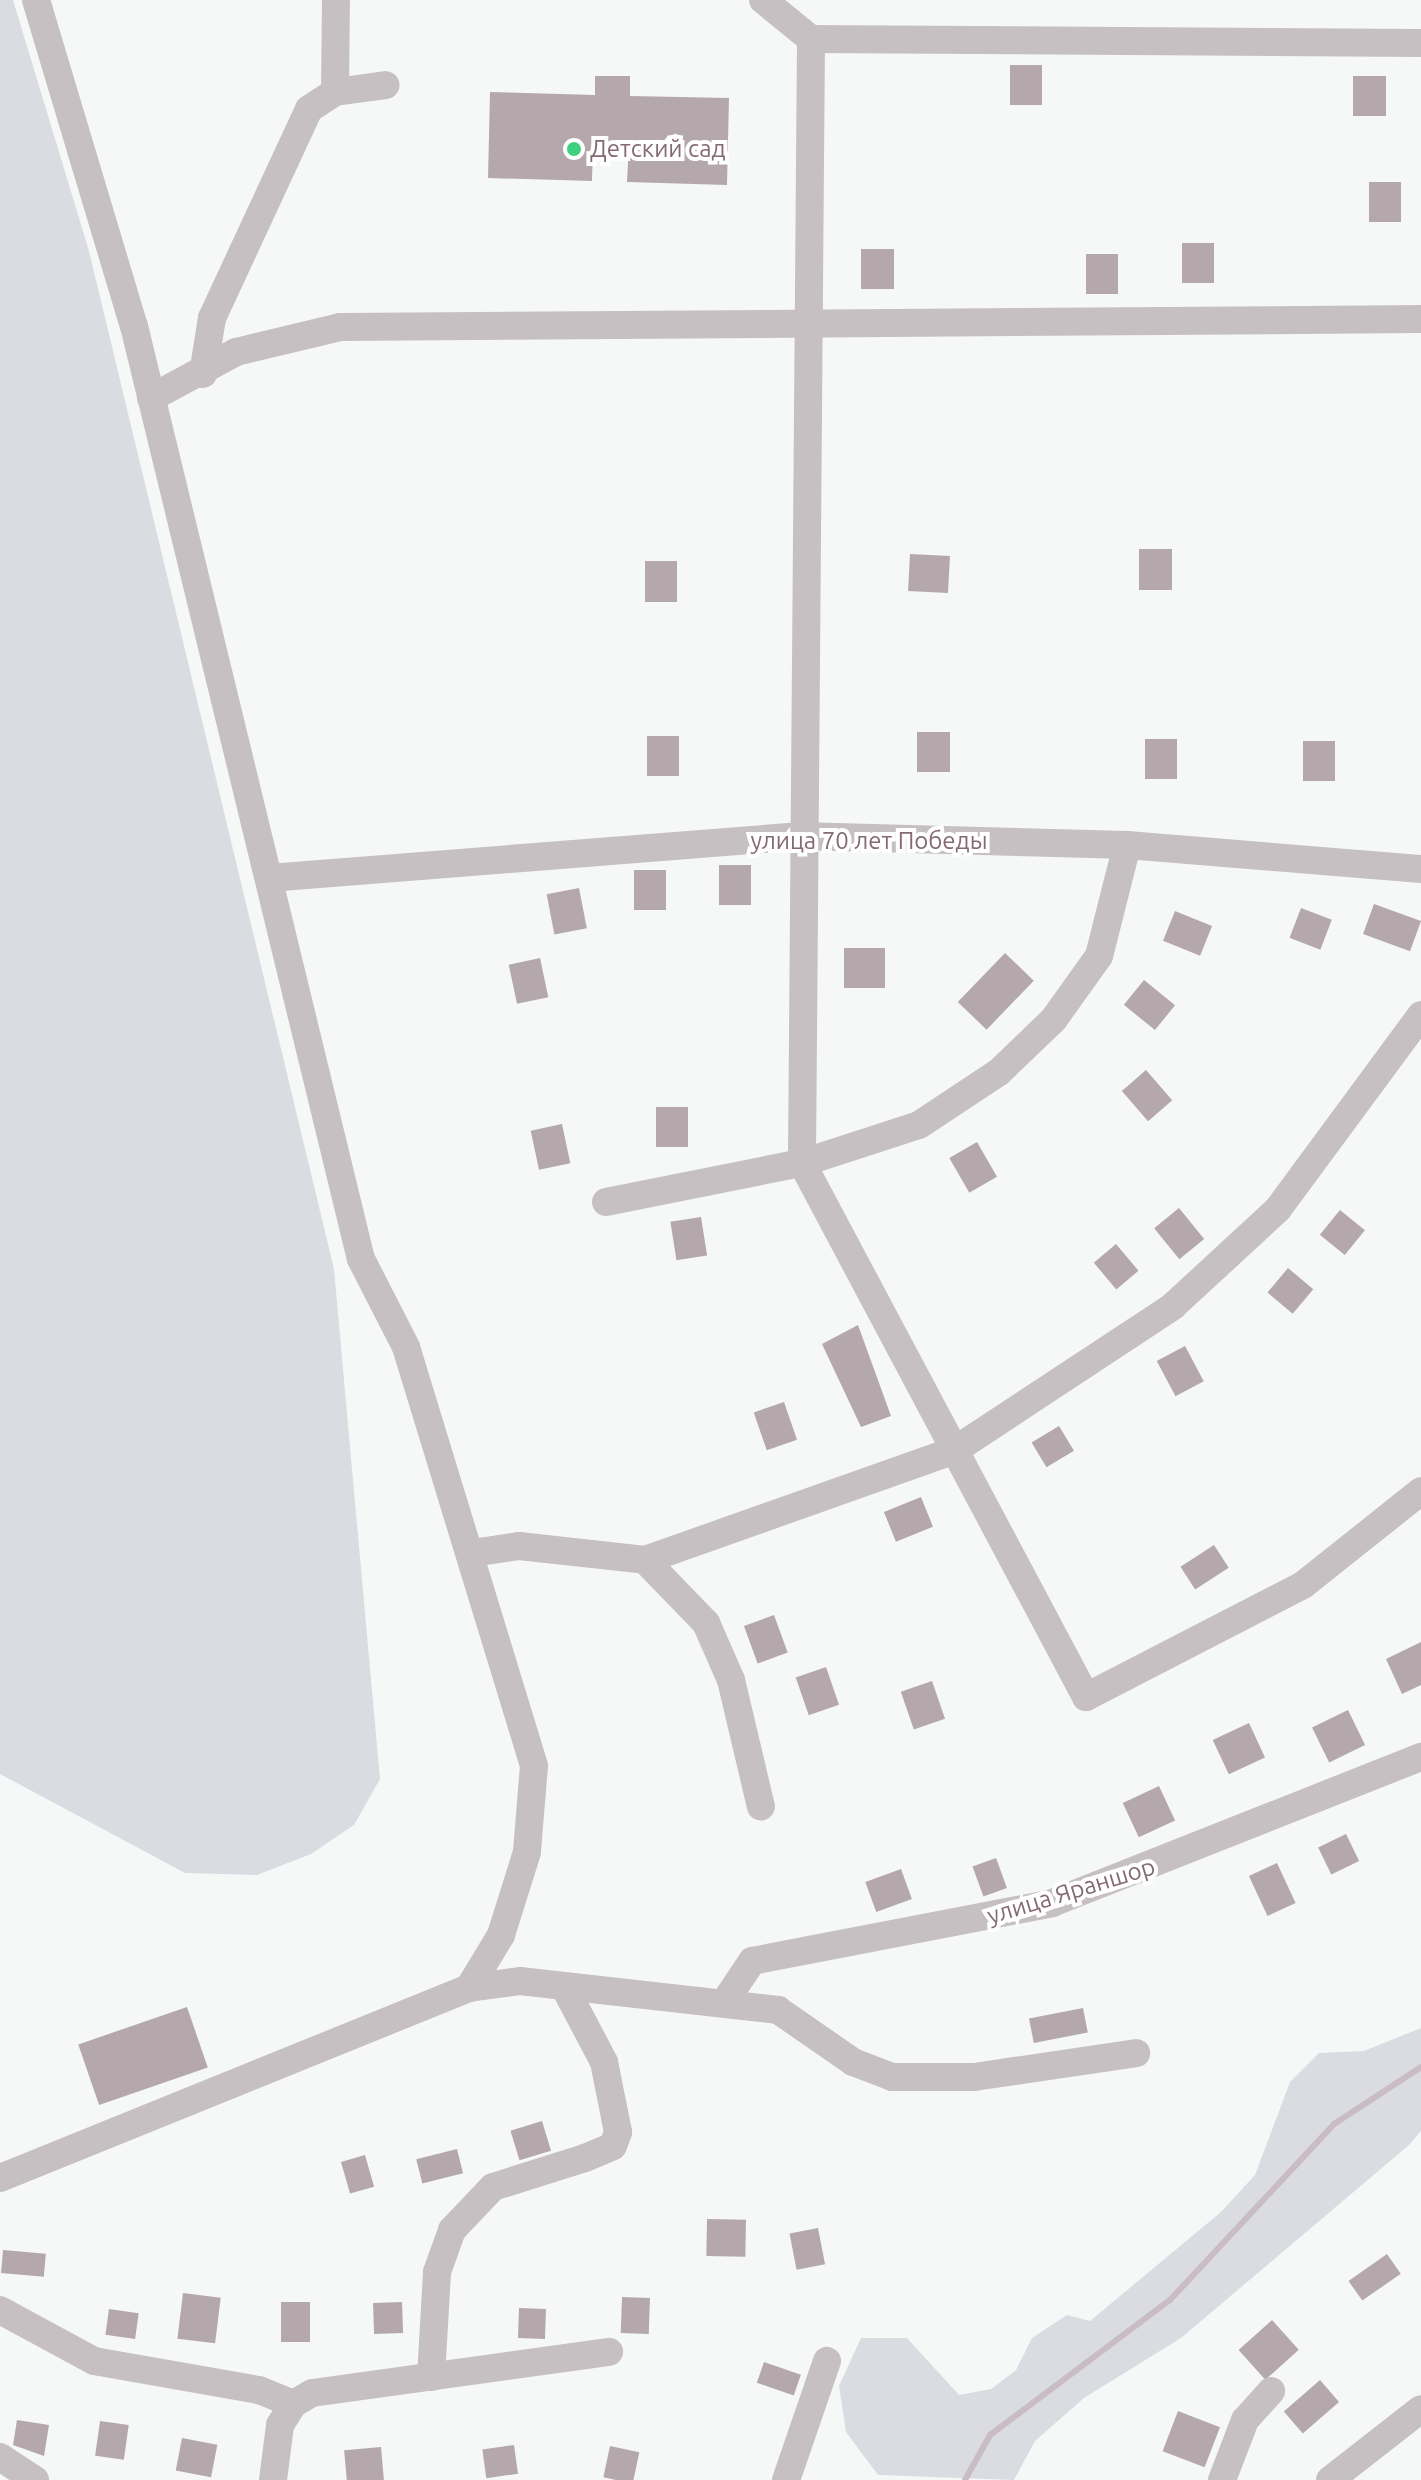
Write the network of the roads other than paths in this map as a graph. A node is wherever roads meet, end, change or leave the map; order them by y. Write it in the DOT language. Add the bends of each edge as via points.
graph roads {
  1 [pos="36,0"];
  2 [pos="336,0"];
  3 [pos="763,0"];
  4 [pos="811,39"];
  5 [pos="1421,43"];
  6 [pos="386,85"];
  7 [pos="335,92"];
  8 [pos="1421,319"];
  9 [pos="814,327"];
  10 [pos="203,374"];
  11 [pos="151,398"];
  12 [pos="801,836"];
  13 [pos="1127,845"];
  14 [pos="1421,869"];
  15 [pos="269,878"];
  16 [pos="1421,1015"];
  17 [pos="802,1163"];
  18 [pos="606,1202"];
  19 [pos="955,1450"];
  20 [pos="1421,1491"];
  21 [pos="472,1553"];
  22 [pos="645,1560"];
  23 [pos="1421,1757"];
  24 [pos="761,1807"];
  25 [pos="469,1988"];
  26 [pos="566,1990"];
  27 [pos="726,2000"];
  28 [pos="1136,2053"];
  29 [pos="0,2178"];
  30 [pos="0,2310"];
  31 [pos="609,2352"];
  32 [pos="827,2361"];
  33 [pos="431,2377"];
  34 [pos="1271,2391"];
  35 [pos="293,2404"];
  36 [pos="1421,2409"];
  37 [pos="0,2457"];
  38 [pos="35,2480"];
  39 [pos="273,2480"];
  40 [pos="786,2480"];
  41 [pos="1222,2480"];
  42 [pos="1330,2480"];
  1 -- 11 [label="street"];
  2 -- 7 [label="street"];
  3 -- 4 [label="street"];
  4 -- 5 [label="street"];
  4 -- 9 [label="street"];
  6 -- 7 [label="street"];
  7 -- 10 [label="street" via="309,109 284,152 212,318"];
  8 -- 9 [label="street"];
  9 -- 10 [label="street" via="340,327 280,336"];
  9 -- 12 [label="street"];
  10 -- 11 [label="street"];
  11 -- 15 [label="street"];
  12 -- 13 [label="street, улица 70 лет Победы"];
  12 -- 15 [label="street, улица 70 лет Победы"];
  12 -- 17 [label="street"];
  13 -- 14 [label="street, улица 70 лет Победы"];
  13 -- 17 [label="street" via="1099,956 1054,1019 999,1072 919,1125"];
  15 -- 21 [label="street" via="361,1259 406,1347"];
  16 -- 19 [label="street" via="1278,1209 1173,1306"];
  17 -- 18 [label="street"];
  17 -- 19 [label="street"];
  19 -- 20 [label="street" via="1086,1697 1303,1585"];
  19 -- 22 [label="street"];
  21 -- 22 [label="street" via="519,1546"];
  21 -- 25 [label="street" via="534,1766 527,1852 501,1935"];
  22 -- 24 [label="street" via="706,1623 731,1680"];
  23 -- 27 [label="street, улица Яраншор" via="1052,1903 752,1961"];
  25 -- 26 [label="street" via="520,1981"];
  25 -- 29 [label="street"];
  26 -- 27 [label="street"];
  26 -- 33 [label="street" via="604,2062 618,2132 613,2146 493,2187 452,2230 437,2272"];
  27 -- 28 [label="street" via="778,2010 853,2062 892,2077 974,2077"];
  30 -- 35 [label="street" via="94,2361 259,2390"];
  31 -- 33 [label="street"];
  32 -- 40 [label="street"];
  33 -- 35 [label="street" via="312,2393"];
  34 -- 41 [label="street" via="1245,2420"];
  35 -- 39 [label="street" via="280,2425"];
  36 -- 42 [label="street"];
  37 -- 38 [label="street"];
}
